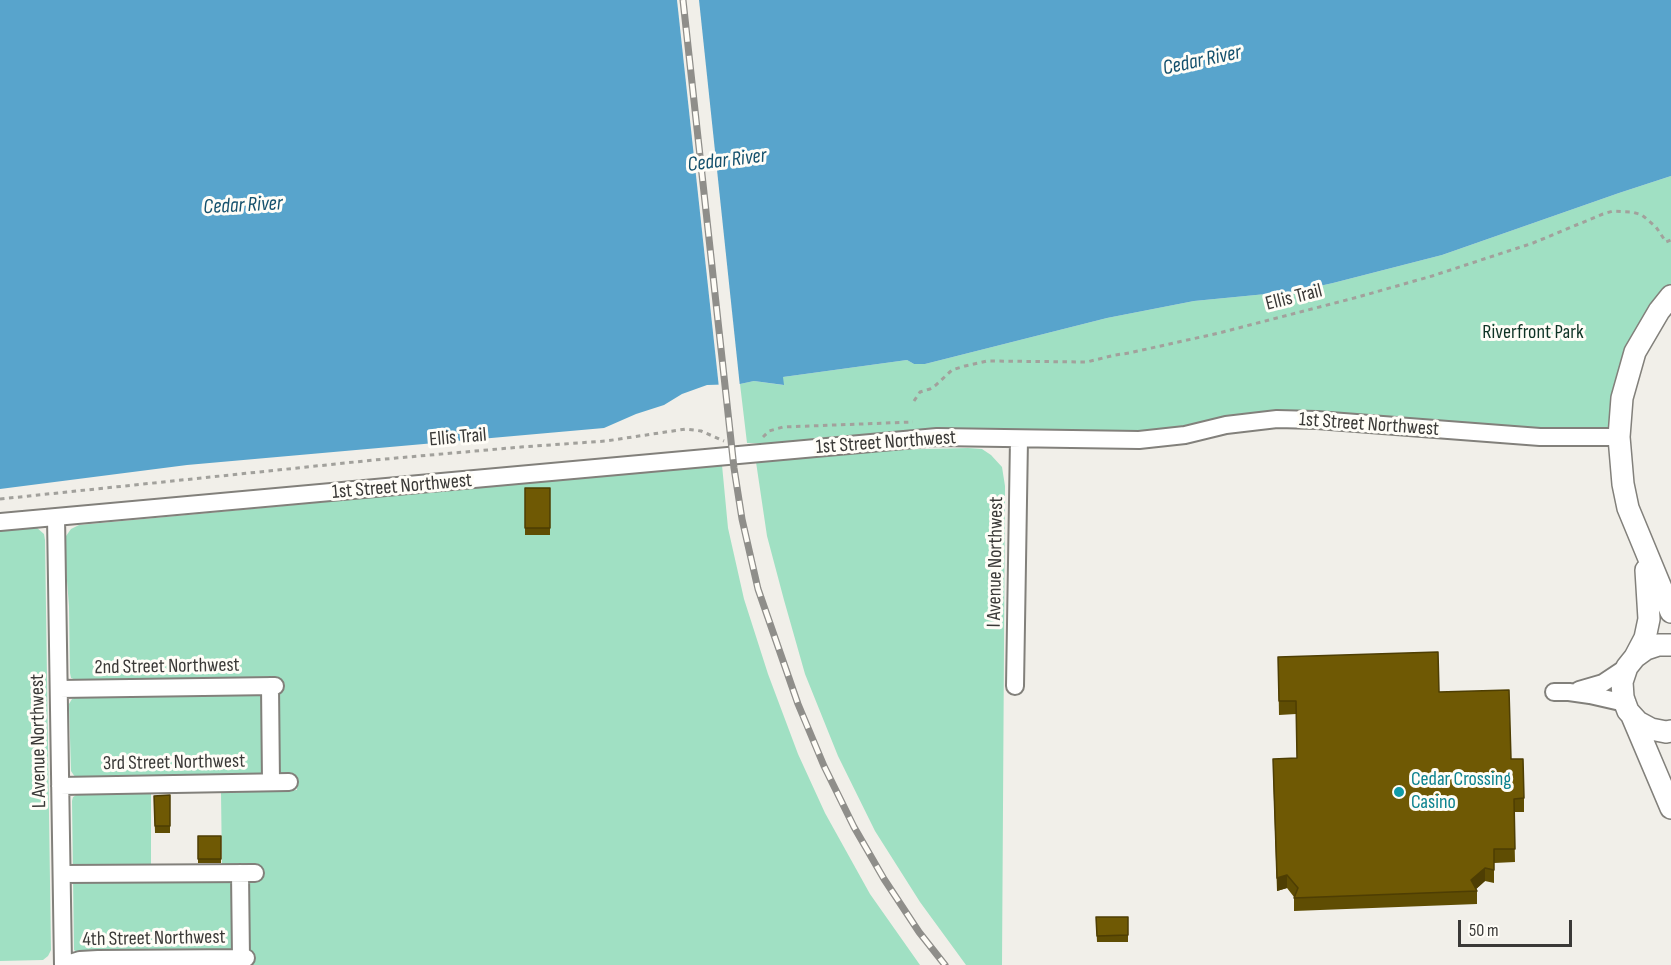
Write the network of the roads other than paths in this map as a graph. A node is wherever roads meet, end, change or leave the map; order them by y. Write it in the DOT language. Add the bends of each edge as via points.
graph roads {
  1 [pos="1671,296"];
  2 [pos="1619,437"];
  3 [pos="1019,439"];
  4 [pos="56,517"];
  5 [pos="0,522"];
  6 [pos="1644,548"];
  7 [pos="1671,612"];
  8 [pos="1671,645"];
  9 [pos="1631,662"];
  10 [pos="1015,686"];
  11 [pos="59,689"];
  12 [pos="1629,709"];
  13 [pos="1671,731"];
  14 [pos="271,782"];
  15 [pos="289,782"];
  16 [pos="60,786"];
  17 [pos="1671,808"];
  18 [pos="62,874"];
  19 [pos="64,965"];
  1 -- 2 [label="main road" via="1635,352 1622,398"];
  2 -- 3 [label="street, 1st Street Northwest" via="1540,437 1277,419 1139,440"];
  2 -- 6 [label="main road" via="1628,508"];
  3 -- 4 [label="street, 1st Street Northwest" via="914,438"];
  3 -- 10 [label="street, I Avenue Northwest"];
  4 -- 5 [label="street, 1st Street Northwest"];
  4 -- 11 [label="street, L Avenue Northwest"];
  6 -- 7 [label="main road"];
  6 -- 9 [label="main road" via="1649,620 1645,638"];
  8 -- 9 [label="main road" via="1646,649"];
  9 -- 12 [label="main road" via="1622,682"];
  9 -- 12 [label="street" via="1603,683 1561,692 1605,698"];
  11 -- 14 [label="street, 2nd Street Northwest" via="273,686"];
  11 -- 16 [label="street, L Avenue Northwest"];
  12 -- 13 [label="main road" via="1638,722 1651,729"];
  12 -- 17 [label="main road"];
  14 -- 15 [label="street, 3rd Street Northwest"];
  14 -- 16 [label="street, 3rd Street Northwest"];
  16 -- 18 [label="street, L Avenue Northwest"];
  18 -- 19 [label="street, L Avenue Northwest"];
  18 -- 19 [label="street, 4th Street Northwest" via="248,873 243,958 98,959"];
}
